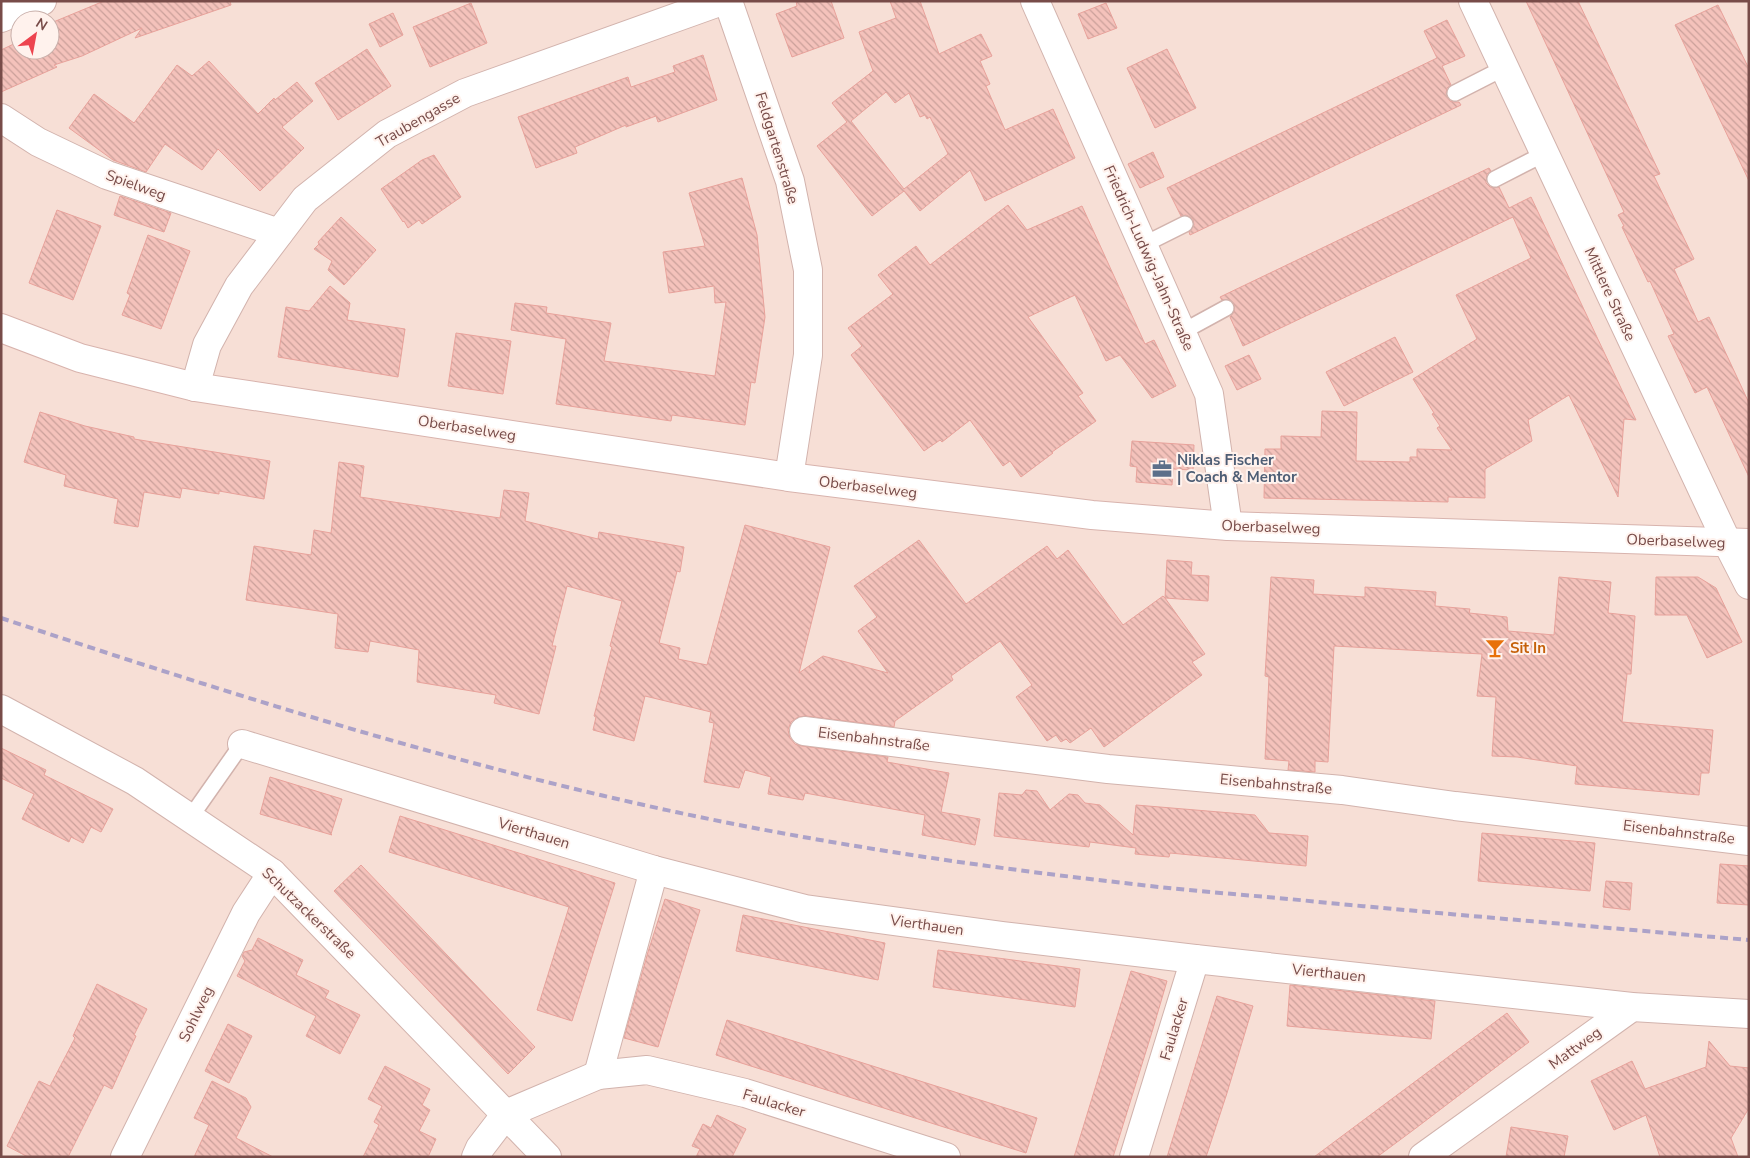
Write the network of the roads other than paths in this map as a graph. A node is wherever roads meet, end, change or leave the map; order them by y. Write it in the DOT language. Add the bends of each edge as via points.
graph roads {
  1 [pos="42,1"];
  2 [pos="722,1"];
  3 [pos="728,1"];
  4 [pos="1035,1"];
  5 [pos="1473,1"];
  6 [pos="1,18"];
  7 [pos="1504,68"];
  8 [pos="1455,94"];
  9 [pos="1,118"];
  10 [pos="1544,154"];
  11 [pos="1495,179"];
  12 [pos="1185,224"];
  13 [pos="279,233"];
  14 [pos="1143,246"];
  15 [pos="1226,308"];
  16 [pos="1,328"];
  17 [pos="1182,332"];
  18 [pos="195,387"];
  19 [pos="789,477"];
  20 [pos="1228,526"];
  21 [pos="1738,543"];
  22 [pos="1749,585"];
  23 [pos="1,709"];
  24 [pos="804,730"];
  25 [pos="242,744"];
  26 [pos="190,818"];
  27 [pos="1749,841"];
  28 [pos="654,870"];
  29 [pos="272,873"];
  30 [pos="1196,959"];
  31 [pos="1632,1007"];
  32 [pos="1749,1014"];
  33 [pos="598,1076"];
  34 [pos="506,1114"];
  35 [pos="125,1157"];
  36 [pos="476,1157"];
  37 [pos="547,1157"];
  38 [pos="946,1157"];
  39 [pos="1134,1157"];
  40 [pos="1423,1157"];
  1 -- 6 [label="street"];
  2 -- 13 [label="street, Traubengasse" via="465,93 386,134 305,198"];
  3 -- 19 [label="street, Feldgartenstraße" via="790,181 808,270 808,355"];
  4 -- 14 [label="street, Friedrich-Ludwig-Jahn-Straße"];
  5 -- 7 [label="street, Mittlere Straße"];
  7 -- 8 [label="lane"];
  7 -- 10 [label="street, Mittlere Straße"];
  9 -- 13 [label="street, Spielweg" via="38,142 107,175"];
  10 -- 11 [label="lane"];
  10 -- 21 [label="street, Mittlere Straße"];
  12 -- 14 [label="lane"];
  13 -- 18 [label="street, Traubengasse" via="239,286 207,345"];
  14 -- 17 [label="street, Friedrich-Ludwig-Jahn-Straße"];
  15 -- 17 [label="lane"];
  16 -- 18 [label="street, Oberbaselweg" via="80,358"];
  17 -- 20 [label="street, Friedrich-Ludwig-Jahn-Straße" via="1210,394"];
  18 -- 19 [label="street, Oberbaselweg"];
  19 -- 20 [label="street, Oberbaselweg" via="1092,516"];
  20 -- 21 [label="street, Oberbaselweg"];
  21 -- 22 [label="street, Mittlere Straße"];
  23 -- 26 [label="street, Schutzackerstraße" via="134,781"];
  24 -- 27 [label="street, Eisenbahnstraße" via="1108,769 1342,790"];
  25 -- 26 [label="lane"];
  25 -- 28 [label="street, Vierthauen"];
  26 -- 29 [label="street, Schutzackerstraße"];
  28 -- 30 [label="street, Vierthauen" via="805,909"];
  28 -- 33 [label="street"];
  29 -- 34 [label="street, Schutzackerstraße"];
  29 -- 35 [label="street, Sohlweg" via="246,913"];
  30 -- 31 [label="street, Vierthauen"];
  30 -- 39 [label="street, Faulacker"];
  31 -- 32 [label="street"];
  31 -- 40 [label="street, Mattweg"];
  33 -- 34 [label="street, Faulacker"];
  33 -- 38 [label="street, Faulacker" via="648,1070 745,1093"];
  34 -- 36 [label="street"];
  34 -- 37 [label="street, Schutzackerstraße"];
}
